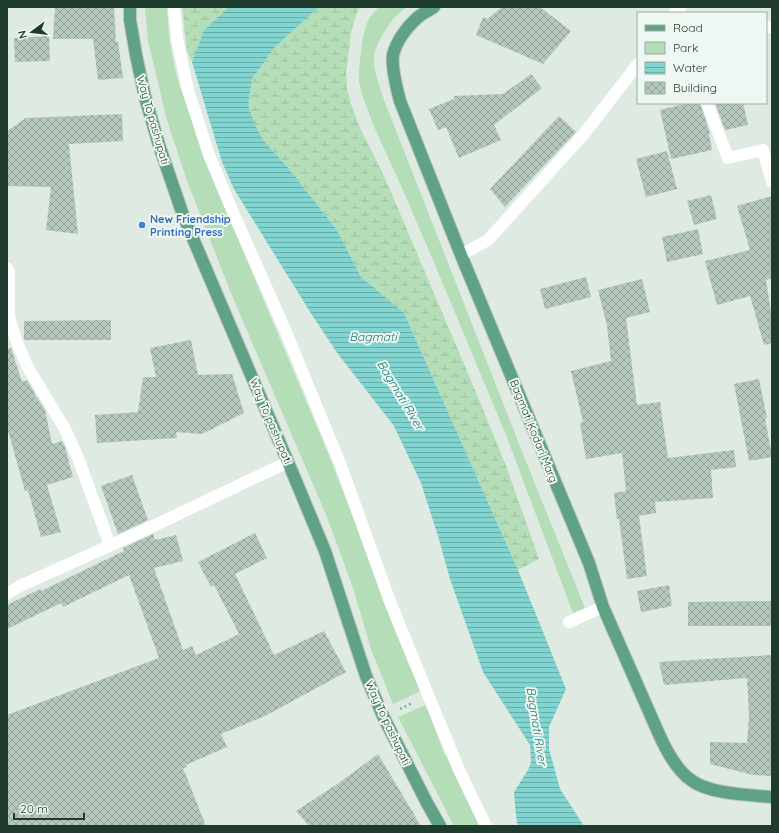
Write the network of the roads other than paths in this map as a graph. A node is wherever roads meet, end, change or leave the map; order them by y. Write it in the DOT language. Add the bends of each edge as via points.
graph roads {
  1 [pos="130,7"];
  2 [pos="174,7"];
  3 [pos="434,7"];
  4 [pos="637,65"];
  5 [pos="707,104"];
  6 [pos="772,182"];
  7 [pos="461,254"];
  8 [pos="7,268"];
  9 [pos="288,462"];
  10 [pos="110,545"];
  11 [pos="7,594"];
  12 [pos="603,607"];
  13 [pos="569,622"];
  14 [pos="772,797"];
  15 [pos="440,826"];
  16 [pos="486,826"];
  1 -- 9 [label="main road, Way To pashupati" via="130,20 143,90 158,145 183,215"];
  2 -- 16 [label="street" via="177,39 188,90 209,155 304,374 341,466 389,599 459,770"];
  3 -- 7 [label="main road, Bagmati Kodari Marg" via="405,30 393,56 394,76 400,101"];
  4 -- 7 [label="street" via="583,136 488,240"];
  5 -- 6 [label="street" via="728,158 763,150"];
  7 -- 12 [label="main road, Bagmati Kodari Marg" via="589,563"];
  8 -- 10 [label="street" via="9,317 16,340 27,366 65,429"];
  9 -- 10 [label="street"];
  9 -- 15 [label="main road, Way To pashupati" via="324,551 366,676 383,716"];
  10 -- 11 [label="street"];
  12 -- 13 [label="street"];
  12 -- 14 [label="main road, Bagmati Kodari Marg" via="666,750 678,768 691,781 706,788"];
}
